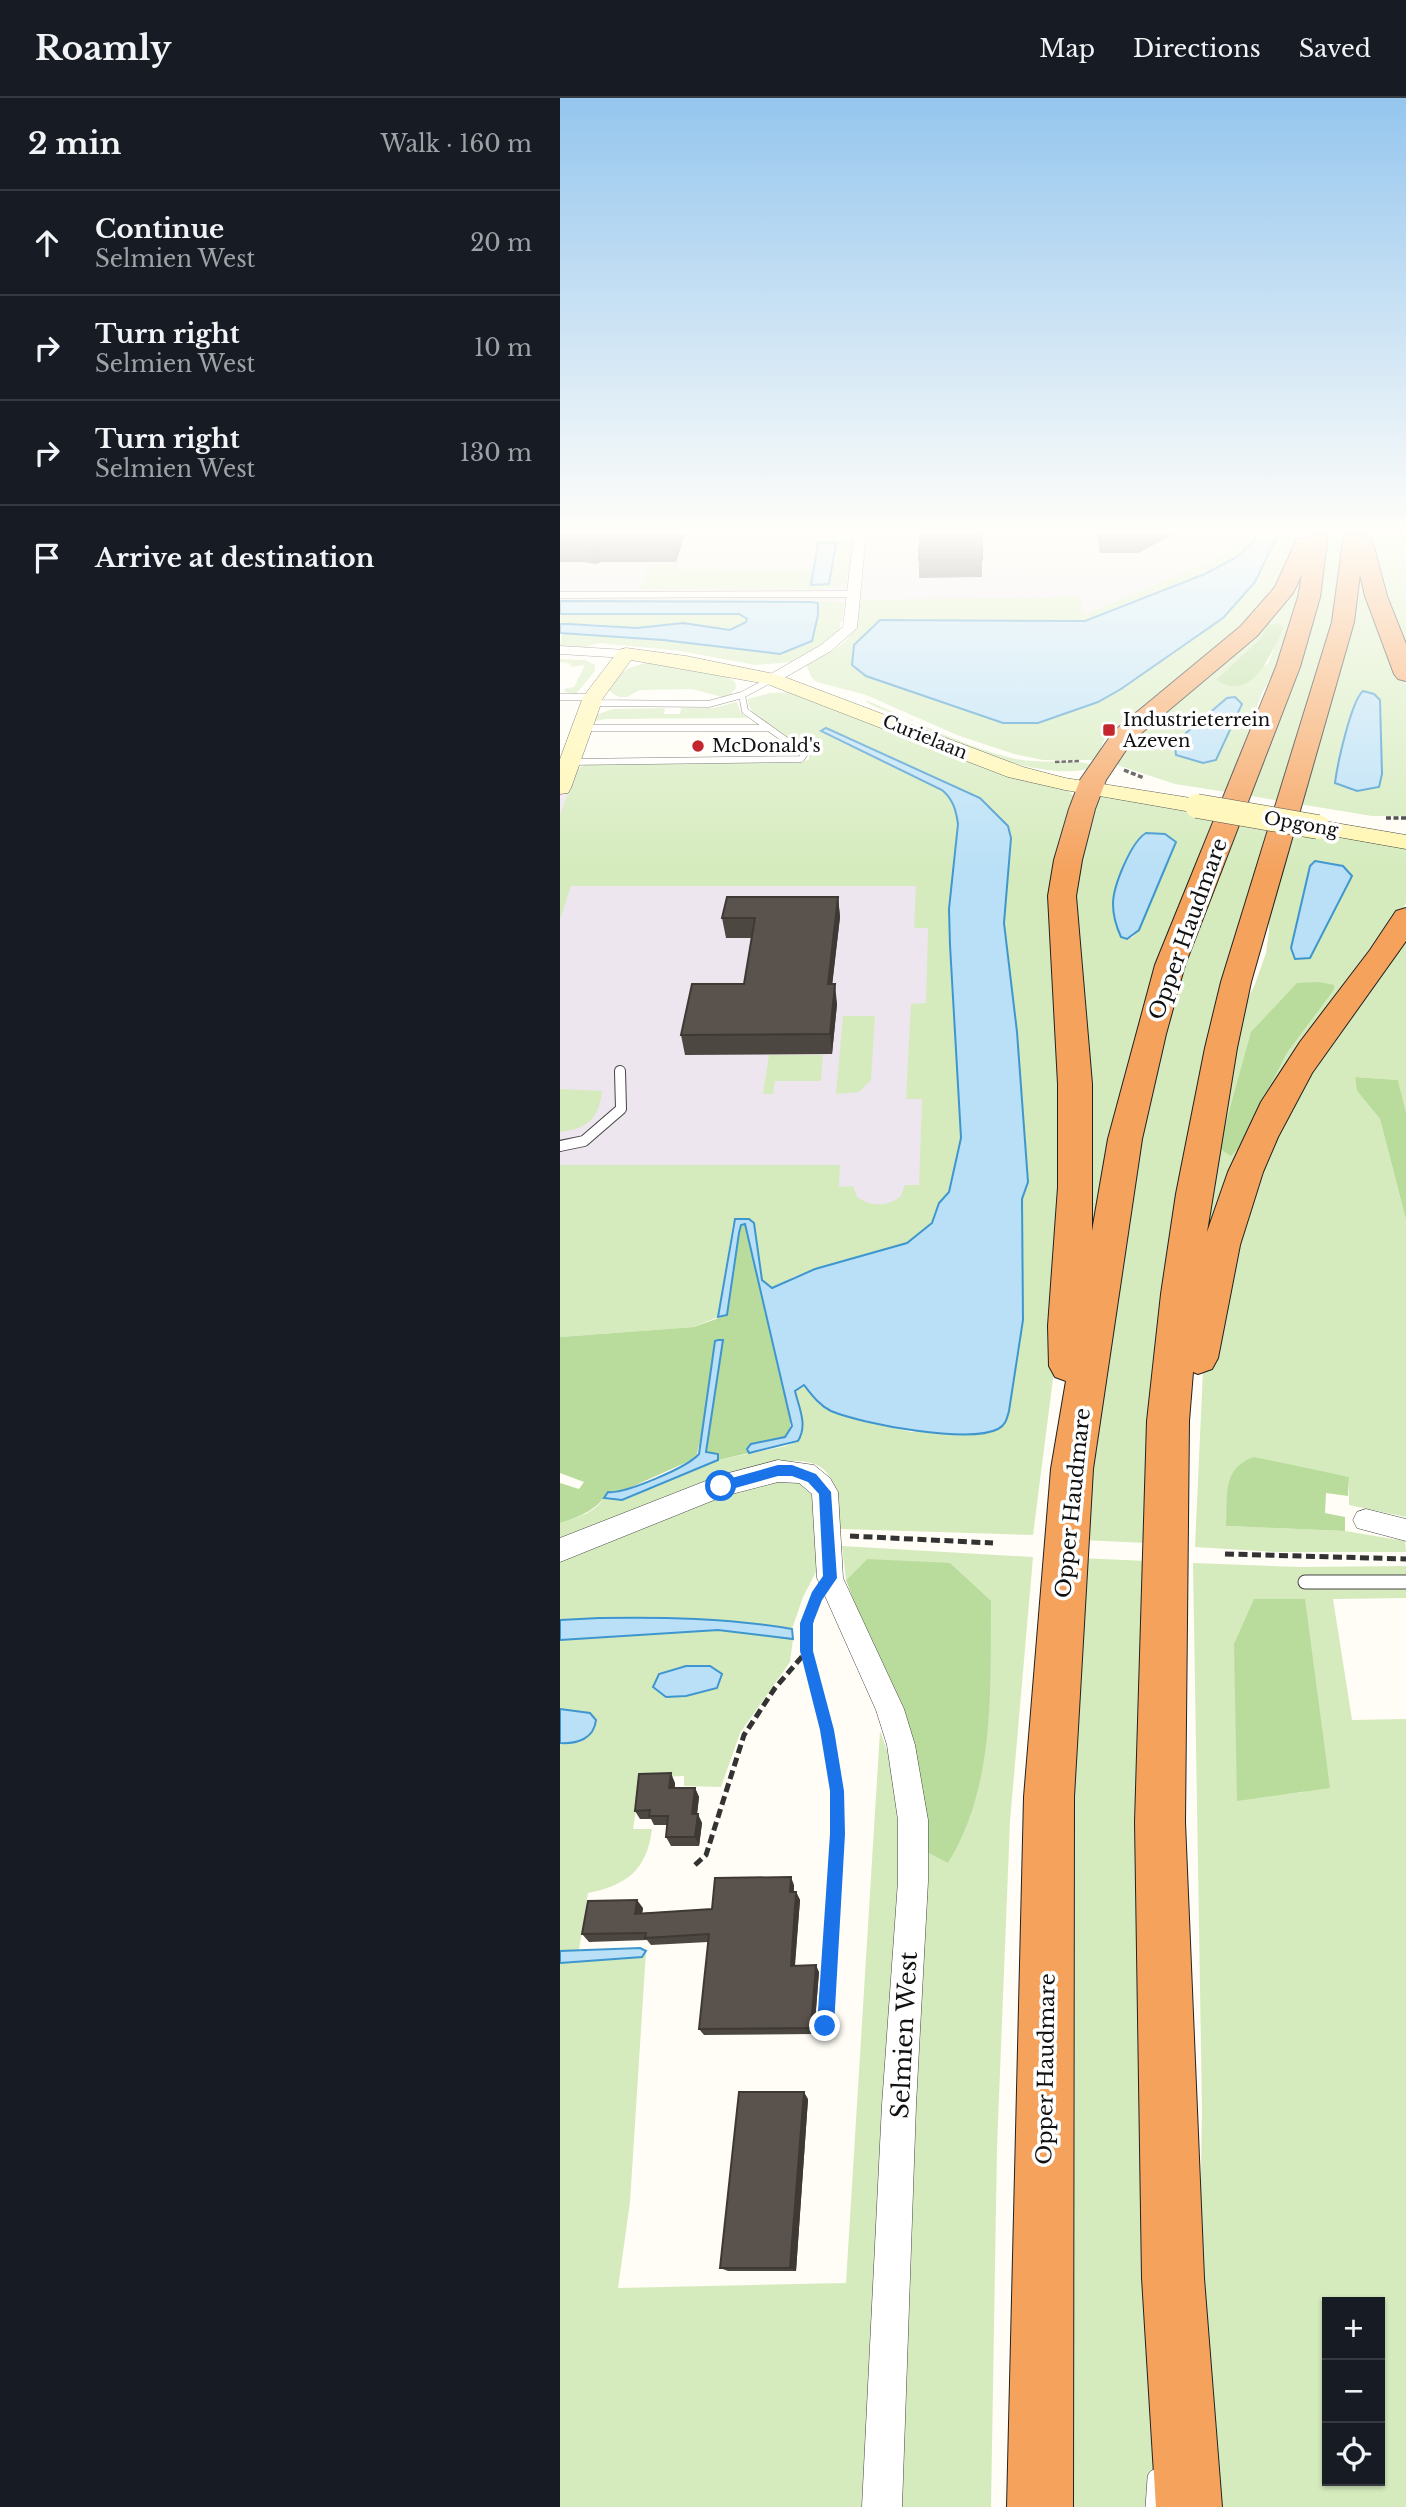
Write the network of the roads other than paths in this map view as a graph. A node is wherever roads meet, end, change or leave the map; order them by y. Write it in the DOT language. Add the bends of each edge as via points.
graph roads {
  1 [pos="827,646"];
  2 [pos="1230,646"];
  3 [pos="1294,646"];
  4 [pos="1336,646"];
  5 [pos="1395,646"];
  6 [pos="560,650"];
  7 [pos="626,654"];
  8 [pos="1406,674"];
  9 [pos="772,679"];
  10 [pos="742,695"];
  11 [pos="560,697"];
  12 [pos="592,700"];
  13 [pos="582,728"];
  14 [pos="767,728"];
  15 [pos="570,762"];
  16 [pos="1091,784"];
  17 [pos="560,788"];
  18 [pos="1199,802"];
  19 [pos="1319,823"];
  20 [pos="1406,833"];
  21 [pos="1406,842"];
  22 [pos="1406,917"];
  23 [pos="620,1071"];
  24 [pos="560,1146"];
  25 [pos="1072,1469"];
  26 [pos="1165,1507"];
  27 [pos="1366,1521"];
  28 [pos="1406,1530"];
  29 [pos="560,1550"];
  30 [pos="1406,1582"];
  31 [pos="1305,1583"];
  32 [pos="1172,2278"];
  33 [pos="1163,2399"];
  34 [pos="1173,2487"];
  35 [pos="1050,2488"];
  36 [pos="883,2507"];
  37 [pos="1154,2507"];
  1 -- 9 [label="street"];
  2 -- 16 [label="highway" via="1136,723"];
  3 -- 25 [label="highway, Opper Haudmare" via="1170,965 1150,1034 1122,1151"];
  4 -- 26 [label="highway" via="1236,982 1221,1048 1180,1294"];
  5 -- 8 [label="highway"];
  6 -- 7 [label="street, Curielaan"];
  7 -- 9 [label="main road, Curielaan"];
  7 -- 12 [label="main road"];
  9 -- 10 [label="lane"];
  9 -- 16 [label="main road, Curielaan" via="1016,772"];
  10 -- 12 [label="lane" via="703,704"];
  10 -- 14 [label="lane" via="745,710"];
  11 -- 12 [label="lane"];
  12 -- 13 [label="main road"];
  13 -- 14 [label="lane"];
  13 -- 15 [label="main road"];
  14 -- 15 [label="lane" via="801,751 801,759 611,757"];
  15 -- 17 [label="main road"];
  16 -- 18 [label="main road, Curielaan"];
  16 -- 25 [label="highway" via="1062,896 1075,1084 1076,1187 1068,1326"];
  18 -- 19 [label="main road, Opgong, bridge"];
  19 -- 20 [label="main road, Opgong"];
  19 -- 21 [label="main road, Opgong"];
  22 -- 26 [label="highway" via="1298,1068 1261,1137 1215,1265"];
  23 -- 24 [label="lane" via="621,1109 584,1141"];
  25 -- 35 [label="highway, Opper Haudmare" via="1049,1797 1042,2369"];
  26 -- 32 [label="highway" via="1160,1822"];
  27 -- 28 [label="street"];
  29 -- 36 [label="street, Selmien West" via="721,1486 778,1471 804,1473 821,1486 827,1506 830,1578 890,1709 913,1820"];
  30 -- 31 [label="lane"];
  32 -- 33 [label="lane"];
  32 -- 34 [label="highway"];
  34 -- 37 [label="lane"];
}
